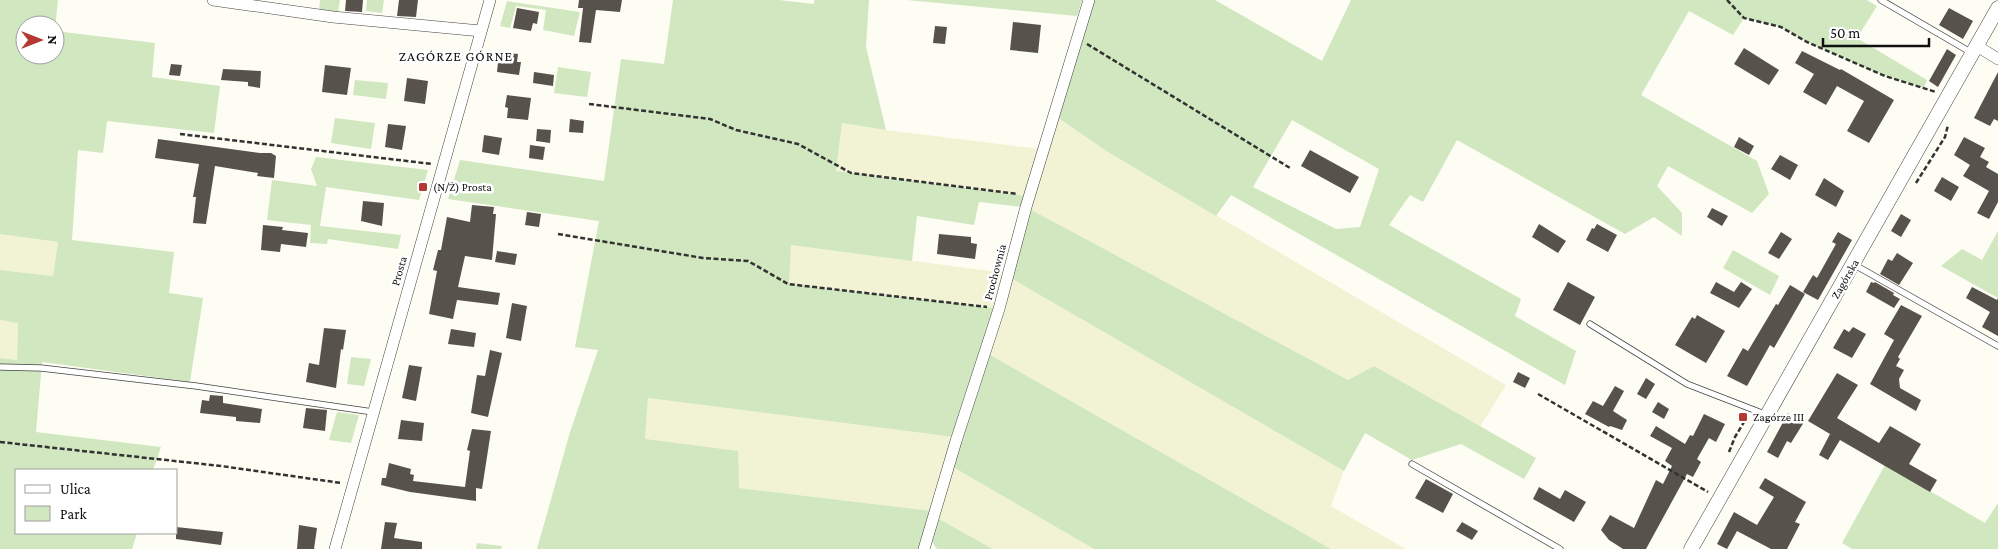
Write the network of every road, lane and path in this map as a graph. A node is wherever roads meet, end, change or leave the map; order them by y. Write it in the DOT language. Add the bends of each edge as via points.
graph roads {
  1 [pos="213,0"];
  2 [pos="490,0"];
  3 [pos="1089,0"];
  4 [pos="1727,0"];
  5 [pos="1881,0"];
  6 [pos="1998,8"];
  7 [pos="480,32"];
  8 [pos="1077,38"];
  9 [pos="1975,50"];
  10 [pos="1998,58"];
  11 [pos="1939,93"];
  12 [pos="588,104"];
  13 [pos="180,134"];
  14 [pos="443,165"];
  15 [pos="1290,168"];
  16 [pos="1029,196"];
  17 [pos="558,234"];
  18 [pos="1853,264"];
  19 [pos="999,309"];
  20 [pos="1590,324"];
  21 [pos="1998,346"];
  22 [pos="0,368"];
  23 [pos="1538,394"];
  24 [pos="373,412"];
  25 [pos="1767,415"];
  26 [pos="0,442"];
  27 [pos="1412,464"];
  28 [pos="353,486"];
  29 [pos="1720,498"];
  30 [pos="335,549"];
  31 [pos="924,549"];
  32 [pos="1560,549"];
  33 [pos="1691,549"];
  1 -- 7 [label="street"];
  2 -- 7 [label="street, Prosta"];
  3 -- 8 [label="street, Prochownia"];
  4 -- 11 [label="path" via="1744,18 1781,27 1885,76"];
  5 -- 9 [label="lane"];
  6 -- 9 [label="street, Zagórska"];
  7 -- 14 [label="street, Prosta"];
  8 -- 15 [label="path"];
  8 -- 16 [label="street, Prochownia"];
  9 -- 10 [label="street"];
  9 -- 18 [label="street, Zagórska"];
  12 -- 16 [label="path" via="710,119 736,130 798,144 851,173"];
  13 -- 14 [label="path"];
  14 -- 24 [label="street, Prosta"];
  16 -- 19 [label="street, Prochownia"];
  17 -- 19 [label="path" via="694,257 748,261 788,284"];
  18 -- 21 [label="lane"];
  18 -- 25 [label="street, Zagórska"];
  19 -- 31 [label="street, Prochownia"];
  20 -- 25 [label="lane" via="1687,384"];
  22 -- 24 [label="lane" via="51,369 196,386"];
  23 -- 29 [label="path"];
  24 -- 28 [label="street, Prosta"];
  25 -- 29 [label="street, Zagórska"];
  26 -- 28 [label="path" via="221,466"];
  27 -- 32 [label="lane"];
  28 -- 30 [label="street, Prosta"];
  29 -- 33 [label="street, Zagórska"];
}
